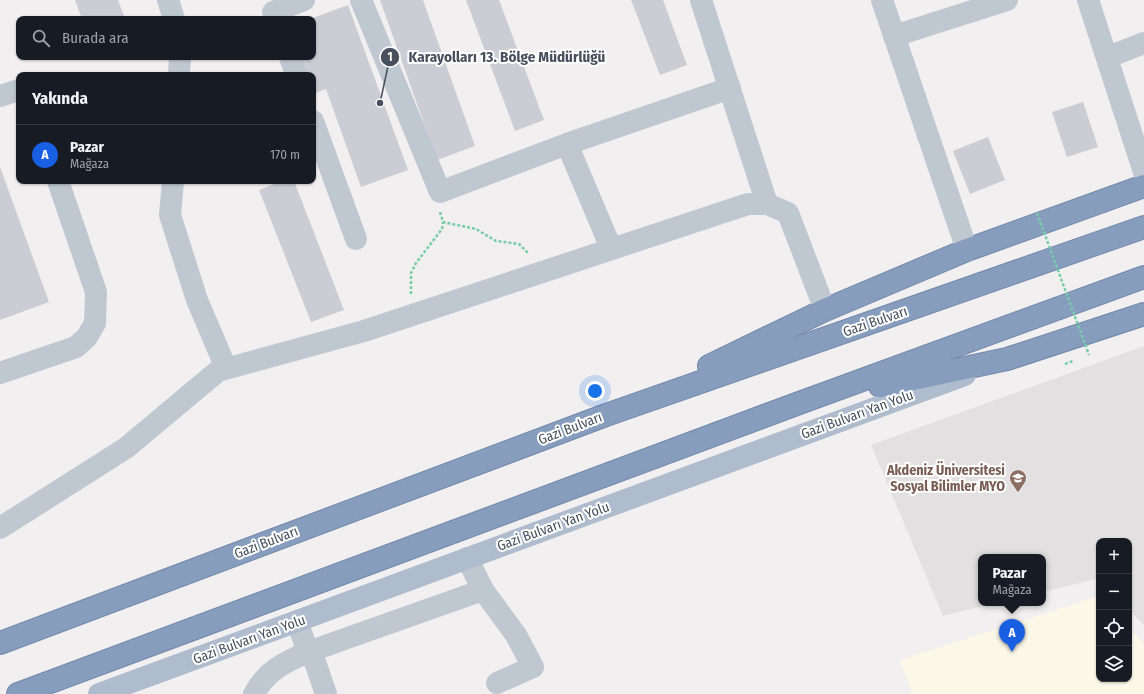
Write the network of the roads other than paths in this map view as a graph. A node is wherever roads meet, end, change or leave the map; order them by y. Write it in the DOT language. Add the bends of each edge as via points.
graph roads {
  1 [pos="168,0"];
  2 [pos="304,0"];
  3 [pos="361,0"];
  4 [pos="701,0"];
  5 [pos="882,0"];
  6 [pos="1007,0"];
  7 [pos="1088,0"];
  8 [pos="173,16"];
  9 [pos="275,16"];
  10 [pos="894,36"];
  11 [pos="1144,43"];
  12 [pos="1108,57"];
  13 [pos="180,60"];
  14 [pos="291,60"];
  15 [pos="179,72"];
  16 [pos="295,72"];
  17 [pos="730,88"];
  18 [pos="16,91"];
  19 [pos="0,96"];
  20 [pos="316,129"];
  21 [pos="567,144"];
  22 [pos="1144,172"];
  23 [pos="59,184"];
  24 [pos="173,184"];
  25 [pos="1144,186"];
  26 [pos="767,204"];
  27 [pos="1144,227"];
  28 [pos="356,239"];
  29 [pos="611,248"];
  30 [pos="967,250"];
  31 [pos="1144,277"];
  32 [pos="825,310"];
  33 [pos="1144,314"];
  34 [pos="1007,359"];
  35 [pos="226,368"];
  36 [pos="0,372"];
  37 [pos="802,402"];
  38 [pos="606,415"];
  39 [pos="0,528"];
  40 [pos="467,558"];
  41 [pos="483,590"];
  42 [pos="297,621"];
  43 [pos="0,643"];
  44 [pos="308,652"];
  45 [pos="497,683"];
  46 [pos="18,694"];
  47 [pos="99,694"];
  48 [pos="254,694"];
  49 [pos="326,694"];
  1 -- 8 [label="street"];
  2 -- 9 [label="street" via="273,12"];
  3 -- 21 [label="street" via="440,192"];
  4 -- 17 [label="street"];
  5 -- 10 [label="street"];
  6 -- 10 [label="street"];
  7 -- 12 [label="street"];
  10 -- 30 [label="street"];
  11 -- 12 [label="street"];
  12 -- 22 [label="street"];
  13 -- 15 [label="street"];
  14 -- 16 [label="street"];
  17 -- 21 [label="street"];
  17 -- 26 [label="street"];
  18 -- 19 [label="street"];
  20 -- 28 [label="street"];
  21 -- 29 [label="street"];
  23 -- 36 [label="street" via="96,292 95,323 87,337 76,348"];
  24 -- 35 [label="street" via="170,214 197,300"];
  25 -- 30 [label="highway"];
  26 -- 29 [label="street" via="748,204"];
  26 -- 32 [label="street" via="788,213"];
  27 -- 38 [label="highway, Gazi Bulvarı"];
  29 -- 35 [label="street" via="364,331"];
  30 -- 32 [label="highway"];
  31 -- 37 [label="highway"];
  32 -- 38 [label="highway"];
  33 -- 34 [label="highway"];
  34 -- 37 [label="highway"];
  34 -- 40 [label="main road, Gazi Bulvarı Yan Yolu"];
  35 -- 39 [label="street" via="218,371 126,448"];
  37 -- 46 [label="highway"];
  38 -- 43 [label="highway, Gazi Bulvarı"];
  40 -- 41 [label="street"];
  40 -- 42 [label="main road, Gazi Bulvarı Yan Yolu"];
  41 -- 44 [label="street"];
  41 -- 45 [label="street" via="516,634 533,667"];
  42 -- 44 [label="street"];
  42 -- 47 [label="main road, Gazi Bulvarı Yan Yolu"];
  44 -- 48 [label="street" via="274,669"];
  44 -- 49 [label="street" via="315,662"];
}
